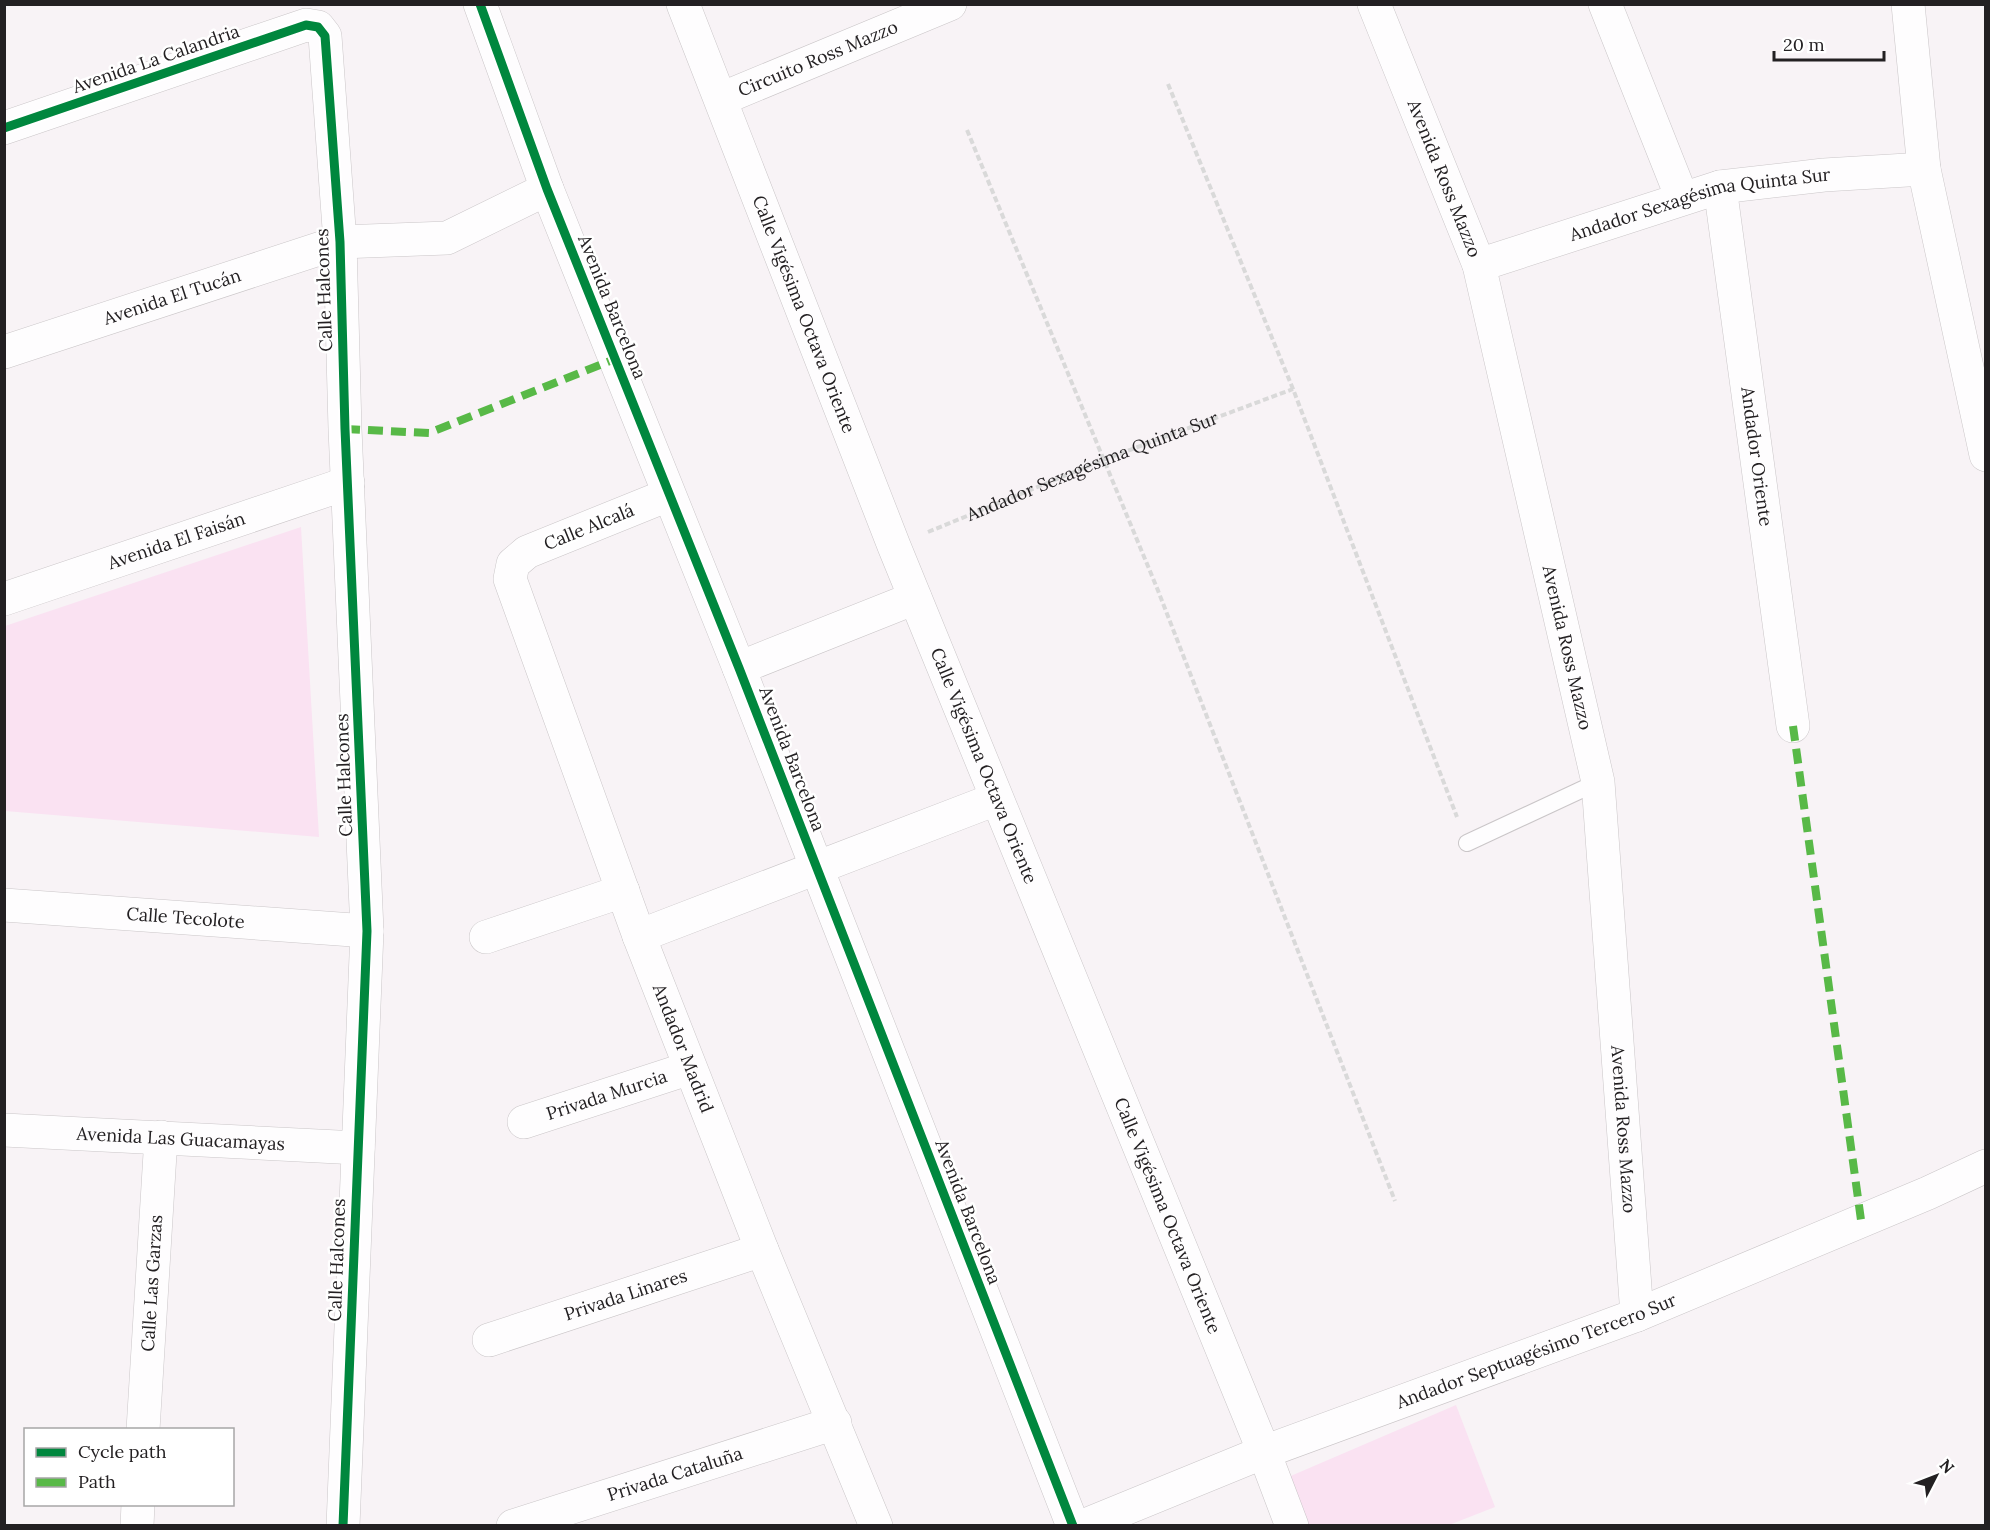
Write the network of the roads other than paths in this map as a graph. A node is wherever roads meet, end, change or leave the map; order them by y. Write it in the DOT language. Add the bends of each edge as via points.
graph roads {
  1 [pos="480,4"];
  2 [pos="683,4"];
  3 [pos="950,4"];
  4 [pos="1374,4"];
  5 [pos="1605,4"];
  6 [pos="1908,4"];
  7 [pos="318,27"];
  8 [pos="721,99"];
  9 [pos="4,128"];
  10 [pos="1924,169"];
  11 [pos="1720,187"];
  12 [pos="547,189"];
  13 [pos="1682,198"];
  14 [pos="340,242"];
  15 [pos="1479,265"];
  16 [pos="4,352"];
  17 [pos="1986,455"];
  18 [pos="348,483"];
  19 [pos="668,495"];
  20 [pos="513,564"];
  21 [pos="6,592"];
  22 [pos="915,598"];
  23 [pos="739,668"];
  24 [pos="1793,726"];
  25 [pos="1598,782"];
  26 [pos="996,799"];
  27 [pos="1467,843"];
  28 [pos="816,867"];
  29 [pos="623,891"];
  30 [pos="4,905"];
  31 [pos="367,931"];
  32 [pos="639,936"];
  33 [pos="486,937"];
  34 [pos="690,1068"];
  35 [pos="524,1122"];
  36 [pos="4,1130"];
  37 [pos="160,1137"];
  38 [pos="358,1148"];
  39 [pos="1986,1166"];
  40 [pos="762,1250"];
  41 [pos="1637,1315"];
  42 [pos="489,1340"];
  43 [pos="835,1423"];
  44 [pos="143,1428"];
  45 [pos="1264,1452"];
  46 [pos="138,1506"];
  47 [pos="137,1526"];
  48 [pos="343,1526"];
  49 [pos="513,1526"];
  50 [pos="876,1526"];
  51 [pos="1073,1526"];
  52 [pos="1083,1526"];
  53 [pos="1292,1526"];
  1 -- 12 [label="street, Avenida Barcelona"];
  2 -- 8 [label="street, Calle Vigésima Octava Oriente"];
  3 -- 8 [label="street, Circuito Ross Mazzo"];
  4 -- 15 [label="street, Avenida Ross Mazzo"];
  5 -- 13 [label="street"];
  6 -- 10 [label="street"];
  7 -- 9 [label="street, Avenida La Calandria" via="306,25"];
  7 -- 14 [label="street, Calle Halcones" via="326,36"];
  8 -- 22 [label="street, Calle Vigésima Octava Oriente"];
  10 -- 11 [label="street, Andador Sexagésima Quinta Sur"];
  10 -- 17 [label="street"];
  11 -- 13 [label="street, Andador Sexagésima Quinta Sur"];
  11 -- 24 [label="street, Andador Oriente"];
  12 -- 14 [label="street, Avenida El Tucán" via="447,238"];
  12 -- 19 [label="street, Avenida Barcelona"];
  13 -- 15 [label="street, Andador Sexagésima Quinta Sur"];
  14 -- 16 [label="street, Avenida El Tucán"];
  14 -- 18 [label="street, Calle Halcones"];
  15 -- 25 [label="street, Avenida Ross Mazzo"];
  18 -- 21 [label="street, Avenida El Faisán"];
  18 -- 31 [label="street, Calle Halcones"];
  19 -- 20 [label="street, Calle Alcalá" via="527,552"];
  19 -- 23 [label="street, Avenida Barcelona"];
  20 -- 29 [label="street, Andador Madrid" via="510,579"];
  22 -- 23 [label="street"];
  22 -- 26 [label="street, Calle Vigésima Octava Oriente"];
  23 -- 28 [label="street, Avenida Barcelona"];
  25 -- 27 [label="lane"];
  25 -- 41 [label="street, Avenida Ross Mazzo"];
  26 -- 28 [label="street"];
  26 -- 45 [label="street, Calle Vigésima Octava Oriente"];
  28 -- 32 [label="street"];
  28 -- 51 [label="street, Avenida Barcelona"];
  29 -- 32 [label="street, Andador Madrid"];
  29 -- 33 [label="street"];
  30 -- 31 [label="street, Calle Tecolote"];
  31 -- 38 [label="street, Calle Halcones"];
  32 -- 34 [label="street, Andador Madrid"];
  34 -- 35 [label="street, Privada Murcia"];
  34 -- 40 [label="street, Andador Madrid"];
  36 -- 37 [label="street, Avenida Las Guacamayas"];
  37 -- 38 [label="street, Avenida Las Guacamayas"];
  37 -- 44 [label="street, Calle Las Garzas"];
  38 -- 48 [label="street, Calle Halcones"];
  39 -- 41 [label="street, Andador Septuagésimo Tercero Sur"];
  40 -- 42 [label="street, Privada Linares"];
  40 -- 43 [label="street, Andador Madrid"];
  41 -- 45 [label="street, Andador Septuagésimo Tercero Sur"];
  43 -- 49 [label="street, Privada Cataluña"];
  43 -- 50 [label="street, Andador Madrid"];
  45 -- 52 [label="street, Andador Septuagésimo Tercero Sur"];
  45 -- 53 [label="street, Calle Vigésima Octava Oriente"];
  46 -- 47 [label="street"];
}
